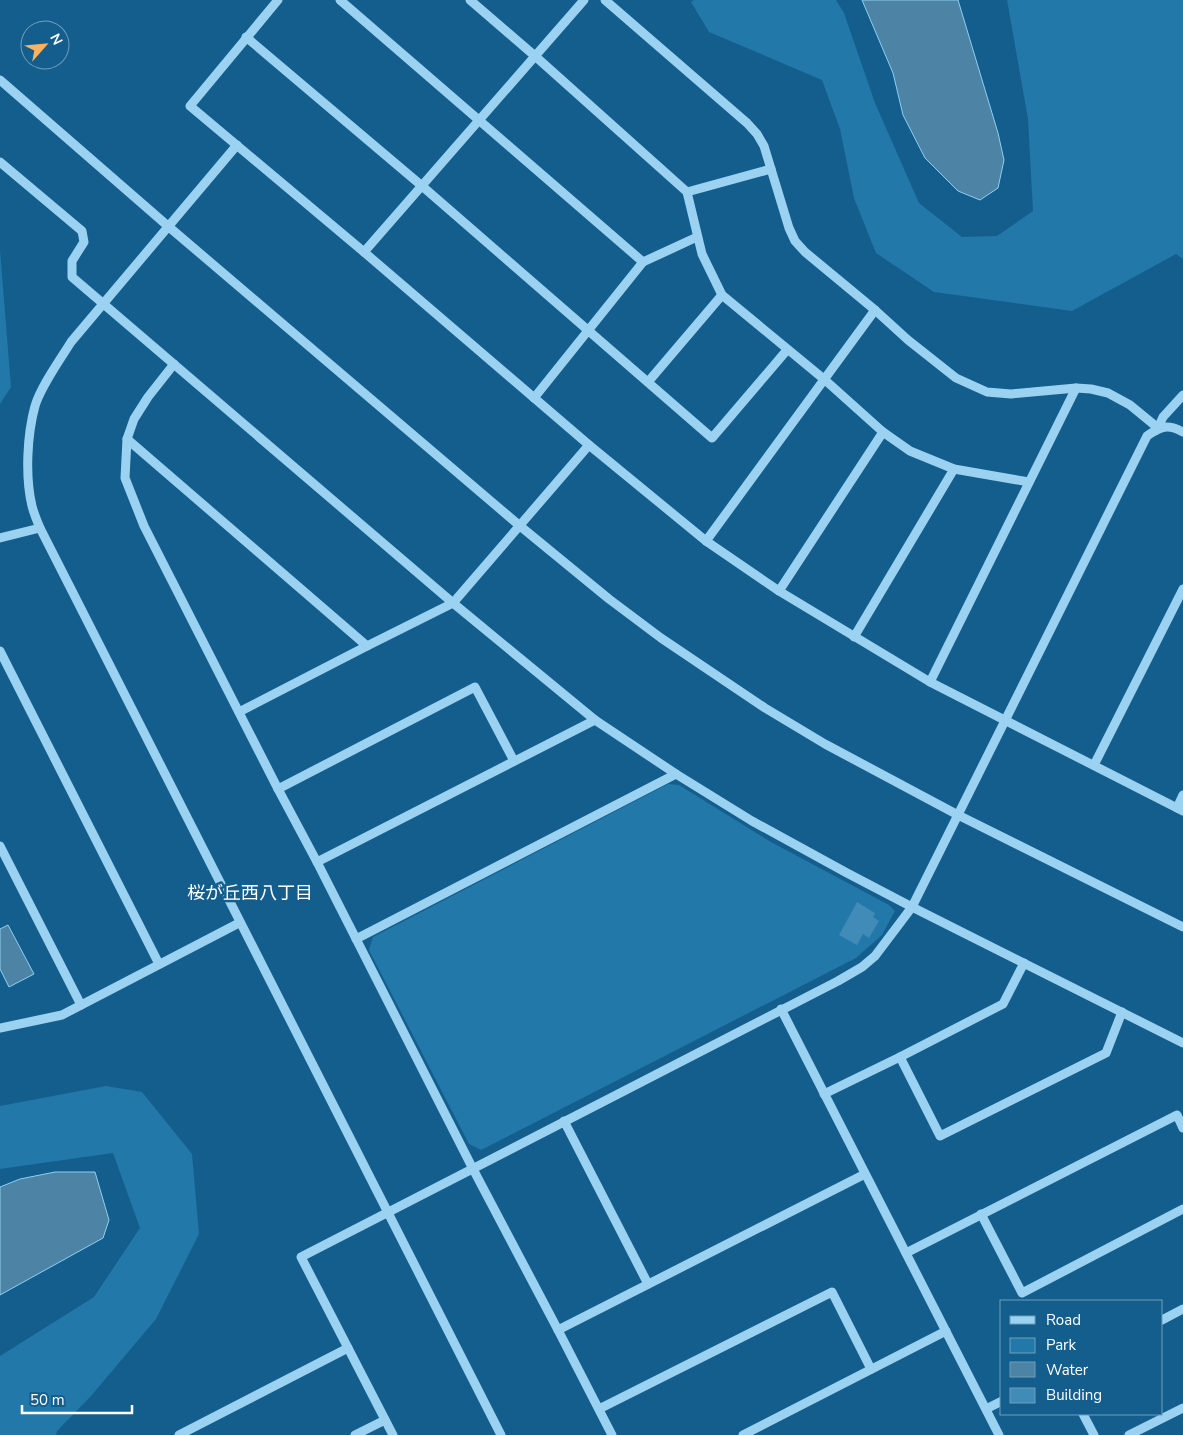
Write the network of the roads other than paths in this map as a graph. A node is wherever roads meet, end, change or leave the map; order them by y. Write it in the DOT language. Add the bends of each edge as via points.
graph roads {
  1 [pos="278,0"];
  2 [pos="340,0"];
  3 [pos="470,0"];
  4 [pos="584,0"];
  5 [pos="607,1"];
  6 [pos="246,37"];
  7 [pos="535,56"];
  8 [pos="0,80"];
  9 [pos="479,120"];
  10 [pos="237,145"];
  11 [pos="0,162"];
  12 [pos="771,169"];
  13 [pos="422,186"];
  14 [pos="687,192"];
  15 [pos="169,227"];
  16 [pos="697,237"];
  17 [pos="364,252"];
  18 [pos="642,262"];
  19 [pos="722,295"];
  20 [pos="104,304"];
  21 [pos="875,310"];
  22 [pos="588,330"];
  23 [pos="787,350"];
  24 [pos="174,364"];
  25 [pos="825,380"];
  26 [pos="648,382"];
  27 [pos="1076,388"];
  28 [pos="1183,395"];
  29 [pos="534,398"];
  30 [pos="1158,428"];
  31 [pos="883,432"];
  32 [pos="1183,432"];
  33 [pos="127,439"];
  34 [pos="589,445"];
  35 [pos="954,469"];
  36 [pos="1029,482"];
  37 [pos="520,526"];
  38 [pos="40,528"];
  39 [pos="0,538"];
  40 [pos="706,541"];
  41 [pos="1183,589"];
  42 [pos="779,591"];
  43 [pos="453,603"];
  44 [pos="854,636"];
  45 [pos="367,646"];
  46 [pos="0,651"];
  47 [pos="930,682"];
  48 [pos="239,712"];
  49 [pos="595,720"];
  50 [pos="1006,720"];
  51 [pos="514,761"];
  52 [pos="1094,765"];
  53 [pos="676,774"];
  54 [pos="278,789"];
  55 [pos="1183,795"];
  56 [pos="1180,809"];
  57 [pos="958,815"];
  58 [pos="0,846"];
  59 [pos="317,862"];
  60 [pos="912,908"];
  61 [pos="239,923"];
  62 [pos="1183,927"];
  63 [pos="356,939"];
  64 [pos="1024,963"];
  65 [pos="159,964"];
  66 [pos="80,1005"];
  67 [pos="781,1009"];
  68 [pos="1122,1012"];
  69 [pos="0,1028"];
  70 [pos="1183,1043"];
  71 [pos="900,1057"];
  72 [pos="824,1094"];
  73 [pos="564,1121"];
  74 [pos="1183,1128"];
  75 [pos="473,1169"];
  76 [pos="865,1174"];
  77 [pos="1183,1209"];
  78 [pos="388,1213"];
  79 [pos="981,1214"];
  80 [pos="906,1253"];
  81 [pos="648,1284"];
  82 [pos="1183,1309"];
  83 [pos="1163,1319"];
  84 [pos="558,1330"];
  85 [pos="946,1331"];
  86 [pos="348,1348"];
  87 [pos="871,1369"];
  88 [pos="1000,1403"];
  89 [pos="1183,1408"];
  90 [pos="598,1409"];
  91 [pos="986,1410"];
  92 [pos="1084,1415"];
  93 [pos="385,1420"];
  94 [pos="178,1435"];
  95 [pos="355,1435"];
  96 [pos="393,1435"];
  97 [pos="501,1435"];
  98 [pos="612,1435"];
  99 [pos="743,1435"];
  100 [pos="999,1435"];
  101 [pos="1094,1435"];
  102 [pos="1129,1435"];
  1 -- 6 [label="street"];
  2 -- 9 [label="street"];
  3 -- 7 [label="street"];
  4 -- 7 [label="street"];
  5 -- 12 [label="street" via="747,123 764,146"];
  6 -- 10 [label="street" via="190,106"];
  6 -- 13 [label="street"];
  7 -- 9 [label="street"];
  7 -- 14 [label="street"];
  8 -- 15 [label="street"];
  9 -- 13 [label="street"];
  9 -- 18 [label="street"];
  10 -- 15 [label="street"];
  10 -- 17 [label="street"];
  11 -- 20 [label="street" via="82,231 84,242 72,261 72,277"];
  12 -- 14 [label="street"];
  12 -- 21 [label="street" via="795,241"];
  13 -- 17 [label="street"];
  13 -- 22 [label="street"];
  14 -- 16 [label="street"];
  15 -- 20 [label="street"];
  15 -- 37 [label="street"];
  16 -- 18 [label="street"];
  16 -- 19 [label="street"];
  17 -- 29 [label="street"];
  18 -- 22 [label="street"];
  19 -- 23 [label="street"];
  19 -- 26 [label="street"];
  20 -- 24 [label="street"];
  20 -- 38 [label="street" via="71,342 35,405 28,442 29,481 32,506"];
  21 -- 25 [label="street"];
  21 -- 27 [label="street" via="956,378 987,392 1011,394"];
  22 -- 26 [label="street"];
  22 -- 29 [label="street"];
  23 -- 25 [label="street"];
  23 -- 26 [label="street" via="712,438"];
  24 -- 33 [label="street" via="134,419"];
  24 -- 43 [label="street"];
  25 -- 31 [label="street"];
  25 -- 40 [label="street"];
  27 -- 30 [label="street" via="1108,393 1130,405"];
  27 -- 36 [label="street"];
  28 -- 30 [label="street" via="1163,416"];
  29 -- 34 [label="street"];
  30 -- 32 [label="street" via="1172,427"];
  30 -- 50 [label="street" via="1147,436"];
  31 -- 35 [label="street" via="910,451"];
  31 -- 42 [label="street"];
  33 -- 45 [label="street"];
  33 -- 48 [label="street" via="125,478 144,526"];
  34 -- 37 [label="street"];
  34 -- 40 [label="street"];
  35 -- 36 [label="street"];
  35 -- 44 [label="street"];
  36 -- 47 [label="street"];
  37 -- 43 [label="street"];
  37 -- 57 [label="street" via="661,638 765,708"];
  38 -- 39 [label="street"];
  38 -- 61 [label="street"];
  40 -- 42 [label="street"];
  41 -- 52 [label="street"];
  42 -- 44 [label="street"];
  43 -- 45 [label="street"];
  43 -- 49 [label="street"];
  44 -- 47 [label="street"];
  45 -- 48 [label="street"];
  46 -- 65 [label="street"];
  47 -- 50 [label="street"];
  48 -- 54 [label="street"];
  49 -- 51 [label="street"];
  49 -- 53 [label="street"];
  50 -- 52 [label="street"];
  50 -- 57 [label="street"];
  51 -- 54 [label="street" via="475,687"];
  51 -- 59 [label="street"];
  52 -- 56 [label="street"];
  53 -- 60 [label="street" via="752,821"];
  53 -- 63 [label="street"];
  54 -- 59 [label="street"];
  55 -- 56 [label="street"];
  57 -- 60 [label="street"];
  57 -- 62 [label="street"];
  58 -- 66 [label="street"];
  59 -- 63 [label="street"];
  60 -- 64 [label="street"];
  60 -- 67 [label="street" via="862,967"];
  61 -- 65 [label="street"];
  61 -- 78 [label="street"];
  63 -- 75 [label="street"];
  64 -- 68 [label="street"];
  64 -- 71 [label="street" via="1003,1004"];
  65 -- 66 [label="street"];
  66 -- 69 [label="street" via="62,1015"];
  67 -- 72 [label="street"];
  67 -- 73 [label="street"];
  68 -- 70 [label="street"];
  68 -- 71 [label="street" via="1106,1053 940,1136"];
  71 -- 72 [label="street"];
  72 -- 76 [label="street"];
  73 -- 75 [label="street"];
  73 -- 81 [label="street"];
  74 -- 79 [label="street" via="1177,1116"];
  75 -- 78 [label="street"];
  75 -- 84 [label="street"];
  76 -- 80 [label="street"];
  76 -- 81 [label="street"];
  77 -- 79 [label="street" via="1022,1293"];
  78 -- 86 [label="street" via="301,1256"];
  78 -- 97 [label="street"];
  79 -- 80 [label="street"];
  80 -- 85 [label="street"];
  81 -- 84 [label="street"];
  82 -- 83 [label="street"];
  84 -- 90 [label="street"];
  85 -- 87 [label="street"];
  85 -- 91 [label="street"];
  86 -- 93 [label="street"];
  86 -- 94 [label="street"];
  87 -- 90 [label="street" via="832,1292"];
  87 -- 99 [label="street"];
  88 -- 91 [label="street"];
  89 -- 102 [label="street"];
  90 -- 98 [label="street"];
  91 -- 100 [label="street"];
  92 -- 101 [label="street"];
  93 -- 95 [label="street"];
  93 -- 96 [label="street"];
}
